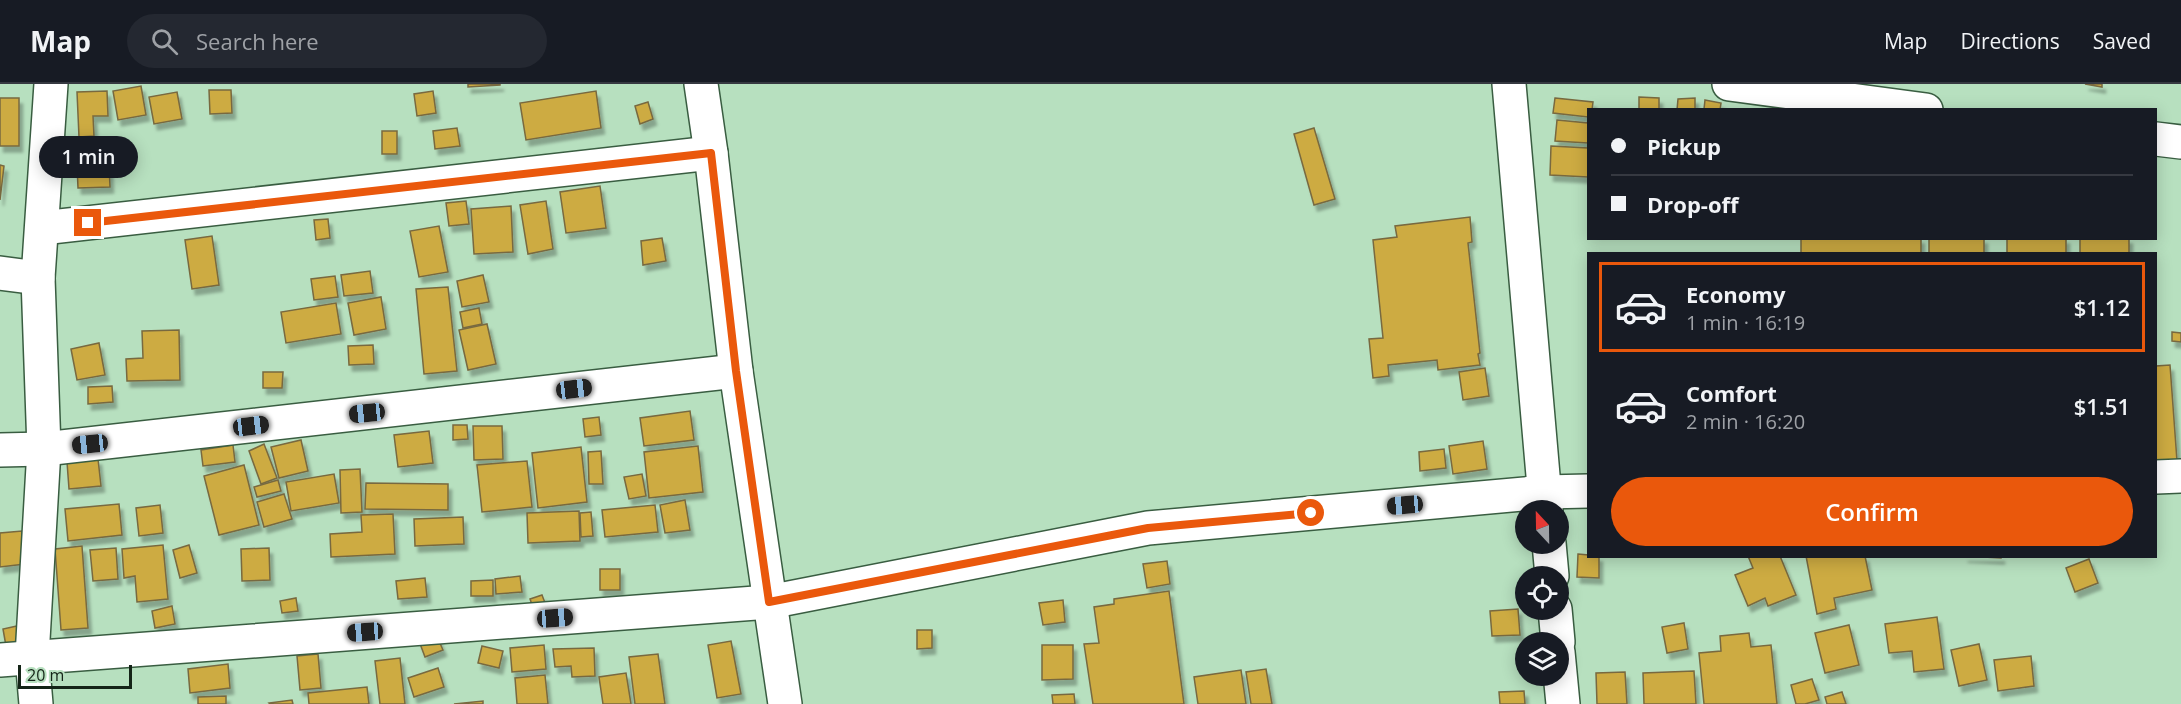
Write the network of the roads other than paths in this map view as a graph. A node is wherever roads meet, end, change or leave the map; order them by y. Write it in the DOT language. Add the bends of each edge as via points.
graph roads {
  1 [pos="51,84"];
  2 [pos="701,84"];
  3 [pos="1509,84"];
  4 [pos="1729,84"];
  5 [pos="1911,108"];
  6 [pos="2157,139"];
  7 [pos="2181,142"];
  8 [pos="711,153"];
  9 [pos="42,228"];
  10 [pos="0,273"];
  11 [pos="38,278"];
  12 [pos="736,371"];
  13 [pos="44,449"];
  14 [pos="0,450"];
  15 [pos="2181,476"];
  16 [pos="2157,477"];
  17 [pos="1587,491"];
  18 [pos="1545,500"];
  19 [pos="1549,500"];
  20 [pos="1515,503"];
  21 [pos="769,602"];
  22 [pos="32,657"];
  23 [pos="0,660"];
  24 [pos="1561,686"];
  25 [pos="36,704"];
  26 [pos="785,704"];
  27 [pos="1563,704"];
  1 -- 9 [label="street"];
  2 -- 8 [label="street"];
  3 -- 18 [label="street"];
  4 -- 5 [label="street"];
  6 -- 7 [label="street"];
  8 -- 9 [label="street"];
  8 -- 12 [label="street"];
  9 -- 11 [label="street"];
  10 -- 11 [label="street"];
  11 -- 13 [label="street"];
  12 -- 13 [label="street"];
  12 -- 21 [label="street"];
  13 -- 14 [label="street"];
  13 -- 22 [label="street"];
  15 -- 16 [label="street"];
  17 -- 19 [label="street"];
  20 -- 21 [label="street" via="1148,528"];
  21 -- 22 [label="street"];
  21 -- 26 [label="street"];
  22 -- 23 [label="street"];
  22 -- 25 [label="street"];
  24 -- 27 [label="street"];
}
